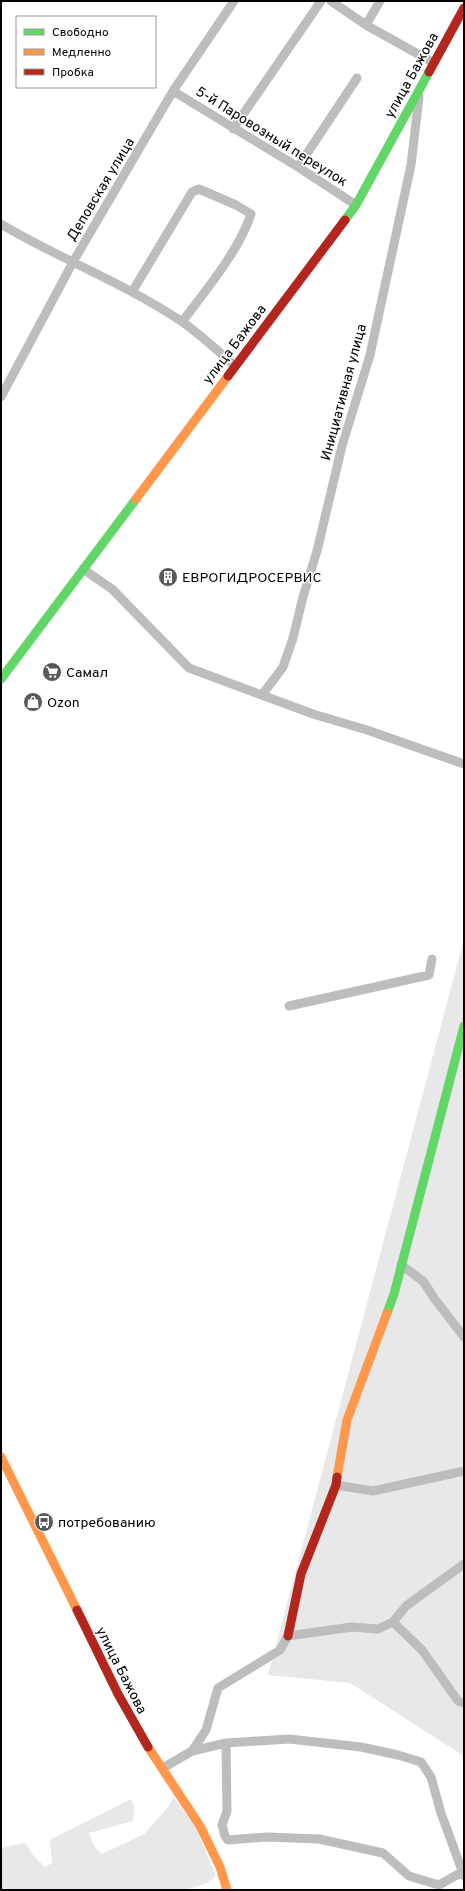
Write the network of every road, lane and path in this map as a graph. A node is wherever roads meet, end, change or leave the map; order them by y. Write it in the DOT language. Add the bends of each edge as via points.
graph roads {
  1 [pos="234,1"];
  2 [pos="321,1"];
  3 [pos="331,1"];
  4 [pos="380,1"];
  5 [pos="464,8"];
  6 [pos="366,25"];
  7 [pos="434,63"];
  8 [pos="357,78"];
  9 [pos="420,86"];
  10 [pos="173,91"];
  11 [pos="233,129"];
  12 [pos="298,167"];
  13 [pos="356,205"];
  14 [pos="1,224"];
  15 [pos="73,262"];
  16 [pos="132,292"];
  17 [pos="182,322"];
  18 [pos="235,366"];
  19 [pos="1,397"];
  20 [pos="83,569"];
  21 [pos="1,679"];
  22 [pos="262,695"];
  23 [pos="464,764"];
  24 [pos="432,959"];
  25 [pos="289,1006"];
  26 [pos="464,1026"];
  27 [pos="401,1265"];
  28 [pos="464,1337"];
  29 [pos="1,1457"];
  30 [pos="464,1471"];
  31 [pos="336,1485"];
  32 [pos="464,1564"];
  33 [pos="393,1622"];
  34 [pos="288,1636"];
  35 [pos="464,1703"];
  36 [pos="226,1743"];
  37 [pos="192,1751"];
  38 [pos="163,1768"];
  39 [pos="463,1874"];
  40 [pos="227,1890"];
  1 -- 10 [label="street, Деповская улица"];
  2 -- 11 [label="street"];
  3 -- 6 [label="street"];
  4 -- 6 [label="street"];
  5 -- 7 [label="main road, улица Бажова"];
  6 -- 7 [label="street"];
  7 -- 9 [label="main road, улица Бажова"];
  8 -- 12 [label="street"];
  9 -- 13 [label="main road, улица Бажова"];
  9 -- 22 [label="street, Инициативная улица" via="411,165 370,355 342,446 293,638 283,667"];
  10 -- 11 [label="street, 5-й Паровозный переулок"];
  10 -- 15 [label="street, Деповская улица"];
  11 -- 12 [label="street, 5-й Паровозный переулок"];
  12 -- 13 [label="street, 5-й Паровозный переулок"];
  13 -- 18 [label="main road, улица Бажова"];
  14 -- 15 [label="street"];
  15 -- 16 [label="street"];
  15 -- 19 [label="street, Деповская улица"];
  16 -- 17 [label="street"];
  16 -- 17 [label="street" via="192,192 199,189 251,214 247,228 215,278"];
  17 -- 18 [label="street"];
  18 -- 20 [label="main road, улица Бажова"];
  20 -- 21 [label="main road, улица Бажова"];
  20 -- 22 [label="street" via="112,589 189,668"];
  22 -- 23 [label="street"];
  24 -- 25 [label="street" via="429,975"];
  26 -- 27 [label="main road"];
  27 -- 28 [label="street" via="423,1281"];
  27 -- 31 [label="main road" via="394,1294 347,1420"];
  29 -- 38 [label="main road, улица Бажова" via="100,1660 144,1740"];
  30 -- 31 [label="street" via="373,1491"];
  31 -- 34 [label="main road" via="301,1574"];
  32 -- 33 [label="street" via="406,1606"];
  33 -- 34 [label="street" via="378,1629 352,1627"];
  33 -- 35 [label="street" via="422,1650 458,1701"];
  34 -- 37 [label="street" via="280,1650 218,1688 206,1730"];
  36 -- 37 [label="street"];
  36 -- 39 [label="street" via="289,1739 362,1747 421,1762 431,1776"];
  36 -- 39 [label="street" via="226,1811 222,1825 228,1840 267,1837 319,1839 383,1853 409,1876 439,1885"];
  37 -- 38 [label="street"];
  38 -- 40 [label="main road, улица Бажова" via="211,1842"];
}
